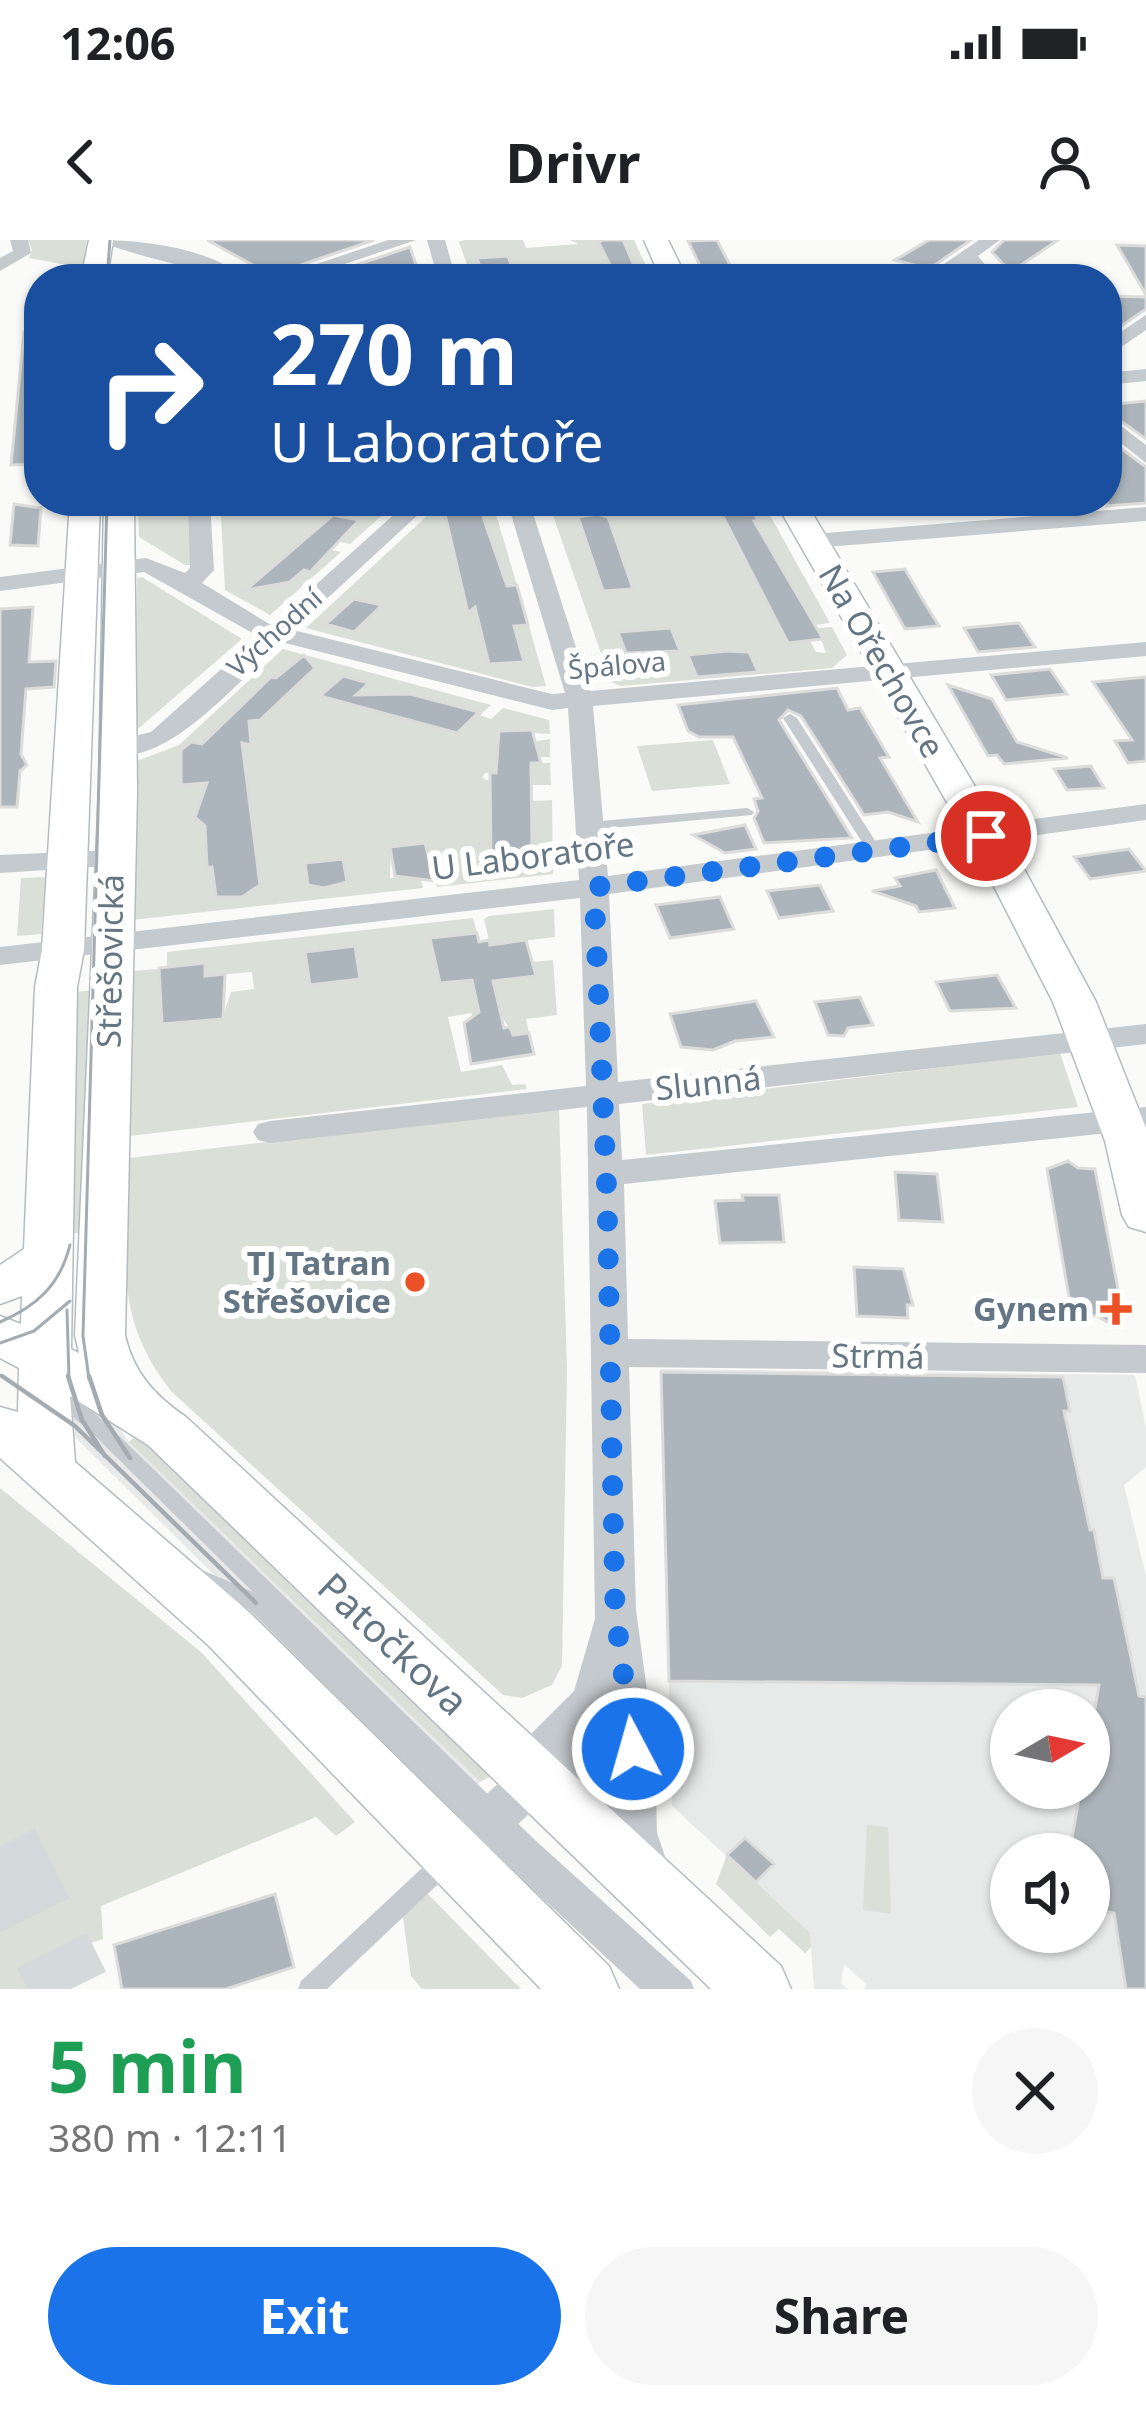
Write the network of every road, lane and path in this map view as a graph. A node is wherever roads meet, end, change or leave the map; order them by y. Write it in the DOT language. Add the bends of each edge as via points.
graph roads {
  1 [pos="20,240"];
  2 [pos="406,240"];
  3 [pos="992,240"];
  4 [pos="115,241"];
  5 [pos="967,255"];
  6 [pos="206,264"];
  7 [pos="329,264"];
  8 [pos="954,264"];
  9 [pos="975,264"];
  10 [pos="0,266"];
  11 [pos="1146,321"];
  12 [pos="1122,339"];
  13 [pos="1122,435"];
  14 [pos="1146,457"];
  15 [pos="89,516"];
  16 [pos="115,516"];
  17 [pos="200,516"];
  18 [pos="405,516"];
  19 [pos="523,516"];
  20 [pos="799,516"];
  21 [pos="1121,516"];
  22 [pos="813,541"];
  23 [pos="101,567"];
  24 [pos="0,584"];
  25 [pos="187,584"];
  26 [pos="273,634"];
  27 [pos="1146,650"];
  28 [pos="886,672"];
  29 [pos="580,700"];
  30 [pos="790,718"];
  31 [pos="118,748"];
  32 [pos="747,812"];
  33 [pos="1146,812"];
  34 [pos="590,826"];
  35 [pos="986,836"];
  36 [pos="874,850"];
  37 [pos="113,859"];
  38 [pos="67,861"];
  39 [pos="1,874"];
  40 [pos="594,887"];
  41 [pos="112,941"];
  42 [pos="63,950"];
  43 [pos="0,956"];
  44 [pos="1146,1034"];
  45 [pos="1094,1039"];
  46 [pos="601,1096"];
  47 [pos="1135,1119"];
  48 [pos="270,1132"];
  49 [pos="605,1174"];
  50 [pos="1146,1215"];
  51 [pos="32,1272"];
  52 [pos="100,1304"];
  53 [pos="611,1353"];
  54 [pos="1146,1359"];
  55 [pos="18,1362"];
  56 [pos="139,1411"];
  57 [pos="0,1427"];
  58 [pos="54,1474"];
  59 [pos="615,1610"];
  60 [pos="629,1708"];
  61 [pos="506,1801"];
  62 [pos="662,1898"];
  63 [pos="310,1989"];
  64 [pos="586,1989"];
  65 [pos="657,1989"];
  66 [pos="682,1989"];
  67 [pos="758,1989"];
  1 -- 10 [label="street" via="22,253"];
  2 -- 7 [label="street"];
  3 -- 5 [label="street"];
  4 -- 6 [label="street"];
  5 -- 8 [label="street"];
  5 -- 9 [label="street"];
  11 -- 12 [label="street"];
  13 -- 14 [label="street"];
  15 -- 23 [label="street, Střešovická"];
  16 -- 23 [label="street, Střešovická"];
  17 -- 25 [label="street" via="202,570"];
  18 -- 26 [label="street, Východní"];
  19 -- 29 [label="street"];
  20 -- 22 [label="street, Na Ořechovce"];
  21 -- 22 [label="street"];
  22 -- 28 [label="street, Na Ořechovce"];
  23 -- 24 [label="street"];
  23 -- 25 [label="street, Špálova" via="155,567"];
  23 -- 31 [label="street, Střešovická"];
  23 -- 38 [label="street, Střešovická"];
  25 -- 26 [label="street, Špálova"];
  26 -- 29 [label="street, Špálova" via="523,698"];
  26 -- 31 [label="street, Východní" via="160,739"];
  27 -- 28 [label="street, Špálova"];
  28 -- 29 [label="street, Špálova"];
  28 -- 35 [label="street, Na Ořechovce"];
  29 -- 34 [label="street"];
  30 -- 36 [label="lane"];
  31 -- 37 [label="street, Střešovická"];
  32 -- 34 [label="lane"];
  33 -- 35 [label="street, U Laboratoře"];
  34 -- 40 [label="street"];
  35 -- 36 [label="street, U Laboratoře"];
  35 -- 45 [label="street, Na Ořechovce"];
  36 -- 40 [label="street, U Laboratoře"];
  37 -- 38 [label="street"];
  37 -- 41 [label="street, Střešovická"];
  38 -- 39 [label="street"];
  38 -- 42 [label="street, Střešovická"];
  40 -- 41 [label="street, U Laboratoře"];
  40 -- 46 [label="street"];
  41 -- 42 [label="street, U Laboratoře"];
  41 -- 52 [label="street, Střešovická"];
  42 -- 43 [label="street, U Laboratoře"];
  42 -- 51 [label="street, Střešovická"];
  44 -- 45 [label="street, Slunná"];
  45 -- 46 [label="street, Slunná"];
  45 -- 47 [label="street, Na Ořechovce"];
  46 -- 48 [label="street, Slunná"];
  46 -- 49 [label="street"];
  47 -- 49 [label="street"];
  47 -- 50 [label="street, Na Ořechovce"];
  49 -- 53 [label="street"];
  51 -- 55 [label="street, Střešovická"];
  52 -- 55 [label="street" via="86,1332"];
  52 -- 56 [label="street, Střešovická" via="105,1359"];
  53 -- 54 [label="street, Strmá"];
  53 -- 59 [label="street"];
  55 -- 56 [label="street, Patočkova"];
  55 -- 58 [label="street, Střešovická"];
  55 -- 61 [label="lane"];
  56 -- 61 [label="street, Patočkova" via="454,1701"];
  57 -- 58 [label="street, Patočkova"];
  58 -- 61 [label="street, Patočkova" via="230,1628"];
  59 -- 60 [label="street"];
  59 -- 61 [label="street" via="593,1700"];
  60 -- 61 [label="street" via="564,1774"];
  60 -- 62 [label="street" via="634,1833"];
  61 -- 62 [label="street, Patočkova"];
  61 -- 63 [label="lane"];
  61 -- 64 [label="street, Patočkova"];
  61 -- 65 [label="lane"];
  61 -- 66 [label="lane"];
  62 -- 67 [label="street, Patočkova"];
}
